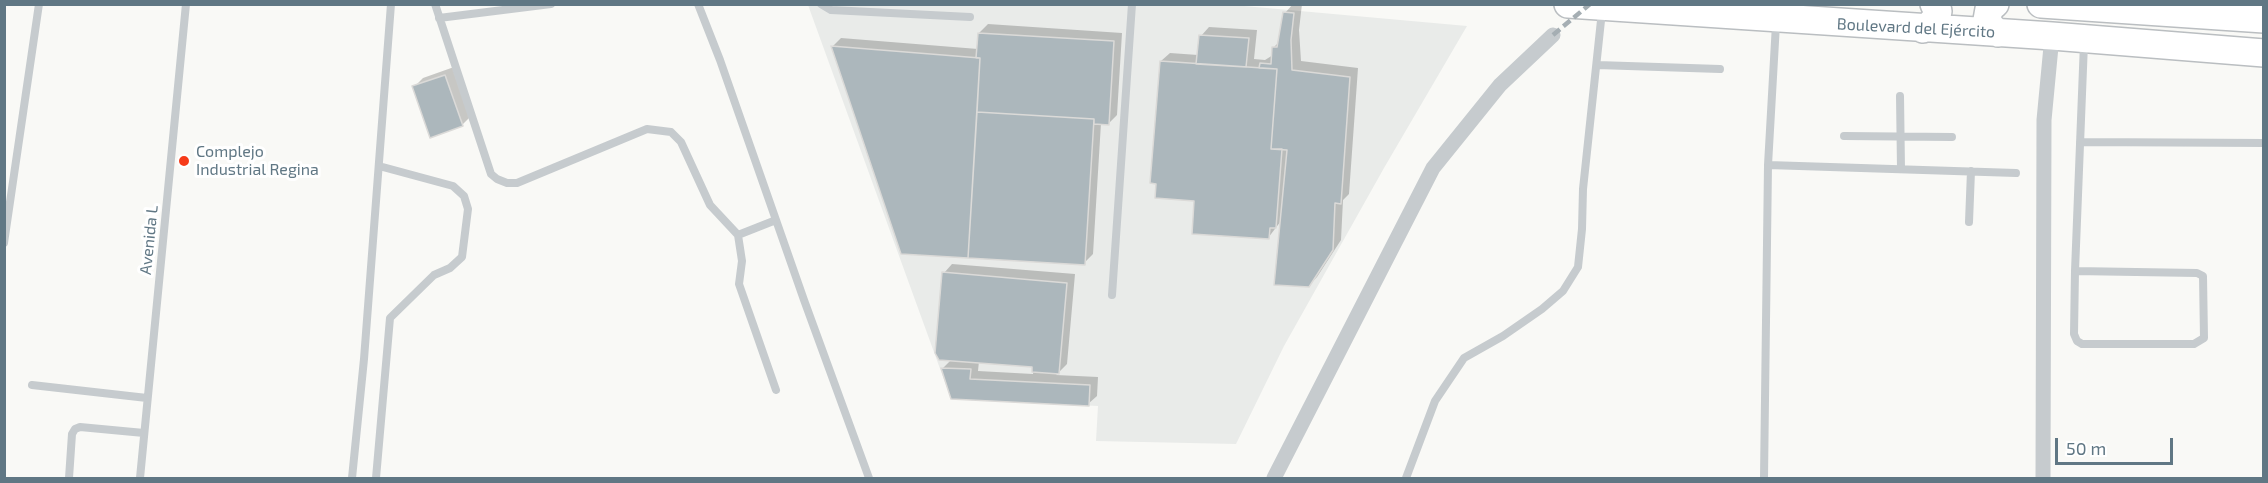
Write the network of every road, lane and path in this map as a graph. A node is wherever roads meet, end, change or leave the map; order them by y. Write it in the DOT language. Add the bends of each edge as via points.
graph roads {
  1 [pos="39,4"];
  2 [pos="186,4"];
  3 [pos="390,4"];
  4 [pos="435,4"];
  5 [pos="551,4"];
  6 [pos="698,4"];
  7 [pos="821,4"];
  8 [pos="1132,4"];
  9 [pos="1568,4"];
  10 [pos="1934,4"];
  11 [pos="1995,4"];
  12 [pos="2041,4"];
  13 [pos="1602,7"];
  14 [pos="2248,14"];
  15 [pos="970,16"];
  16 [pos="439,18"];
  17 [pos="1776,19"];
  18 [pos="1923,28"];
  19 [pos="1998,33"];
  20 [pos="1553,35"];
  21 [pos="2052,36"];
  22 [pos="2084,39"];
  23 [pos="2259,52"];
  24 [pos="1597,65"];
  25 [pos="1720,69"];
  26 [pos="1900,96"];
  27 [pos="1844,136"];
  28 [pos="1900,136"];
  29 [pos="1952,137"];
  30 [pos="2080,142"];
  31 [pos="2264,143"];
  32 [pos="1768,165"];
  33 [pos="379,166"];
  34 [pos="1901,169"];
  35 [pos="1971,171"];
  36 [pos="2016,173"];
  37 [pos="776,220"];
  38 [pos="1969,222"];
  39 [pos="738,235"];
  40 [pos="4,243"];
  41 [pos="2075,271"];
  42 [pos="1112,295"];
  43 [pos="32,385"];
  44 [pos="776,390"];
  45 [pos="147,398"];
  46 [pos="144,434"];
  47 [pos="69,478"];
  48 [pos="140,478"];
  49 [pos="352,478"];
  50 [pos="376,478"];
  51 [pos="870,478"];
  52 [pos="1274,478"];
  53 [pos="1406,478"];
  54 [pos="1764,478"];
  55 [pos="2043,478"];
  1 -- 40 [label="lane"];
  2 -- 45 [label="lane, Avenida L"];
  3 -- 33 [label="lane"];
  4 -- 16 [label="lane"];
  5 -- 16 [label="lane"];
  6 -- 37 [label="lane"];
  7 -- 15 [label="lane" via="831,10"];
  8 -- 42 [label="lane"];
  9 -- 13 [label="highway, Boulevard del Ejército"];
  10 -- 18 [label="highway" via="1937,16"];
  11 -- 19 [label="highway" via="1989,9 1987,20"];
  12 -- 14 [label="highway"];
  13 -- 17 [label="highway, Boulevard del Ejército"];
  13 -- 24 [label="lane"];
  14 -- 23 [label="highway"];
  16 -- 39 [label="lane" via="491,174 497,179 517,183 647,129 660,129 671,132 681,142 710,205"];
  17 -- 18 [label="highway, Boulevard del Ejército"];
  17 -- 32 [label="lane"];
  18 -- 19 [label="highway, Boulevard del Ejército"];
  19 -- 21 [label="highway, Boulevard del Ejército"];
  20 -- 52 [label="street" via="1500,85 1433,168"];
  21 -- 22 [label="highway, Boulevard del Ejército"];
  21 -- 55 [label="street" via="2044,120"];
  22 -- 23 [label="highway, Boulevard del Ejército"];
  22 -- 30 [label="lane"];
  24 -- 25 [label="lane"];
  24 -- 53 [label="lane" via="1578,267 1563,291 1542,309 1464,358 1435,401"];
  26 -- 28 [label="lane"];
  27 -- 28 [label="lane"];
  28 -- 29 [label="lane"];
  28 -- 34 [label="lane"];
  30 -- 31 [label="lane"];
  30 -- 41 [label="lane"];
  32 -- 34 [label="lane"];
  32 -- 54 [label="lane"];
  33 -- 49 [label="lane"];
  33 -- 50 [label="lane" via="453,186 464,196 468,209 462,257 434,275 390,318"];
  34 -- 35 [label="lane"];
  35 -- 36 [label="lane"];
  35 -- 38 [label="lane"];
  37 -- 39 [label="lane"];
  37 -- 51 [label="lane"];
  39 -- 44 [label="lane" via="742,261 739,284"];
  41 -- 41 [label="lane" via="2198,273 2203,276 2204,338 2194,344 2082,344 2074,334"];
  43 -- 45 [label="lane"];
  45 -- 46 [label="lane, Avenida L"];
  46 -- 47 [label="lane" via="75,429"];
  46 -- 48 [label="lane, Avenida L"];
}
